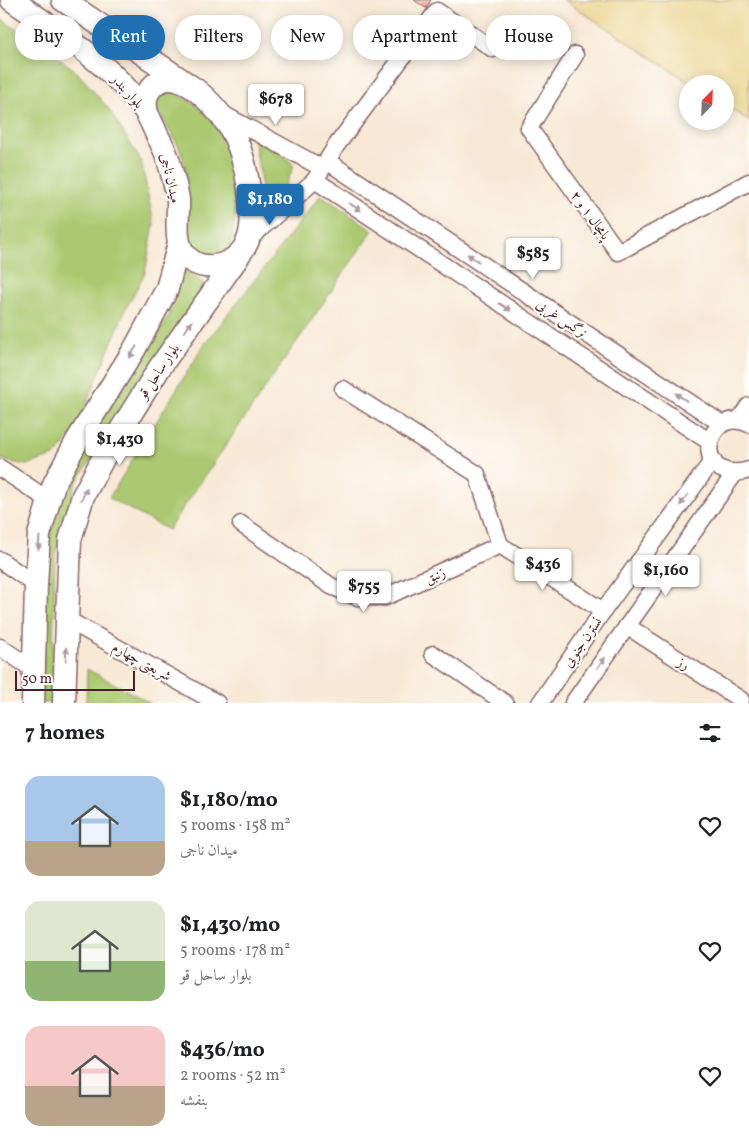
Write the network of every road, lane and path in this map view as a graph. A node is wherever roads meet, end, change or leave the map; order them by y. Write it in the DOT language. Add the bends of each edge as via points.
graph roads {
  1 [pos="12,0"];
  2 [pos="63,0"];
  3 [pos="486,44"];
  4 [pos="575,54"];
  5 [pos="183,82"];
  6 [pos="216,110"];
  7 [pos="146,112"];
  8 [pos="321,170"];
  9 [pos="749,182"];
  10 [pos="179,243"];
  11 [pos="245,245"];
  12 [pos="343,390"];
  13 [pos="749,406"];
  14 [pos="744,422"];
  15 [pos="722,424"];
  16 [pos="710,442"];
  17 [pos="713,460"];
  18 [pos="0,468"];
  19 [pos="742,471"];
  20 [pos="50,501"];
  21 [pos="241,524"];
  22 [pos="500,545"];
  23 [pos="0,560"];
  24 [pos="36,585"];
  25 [pos="603,611"];
  26 [pos="66,618"];
  27 [pos="626,626"];
  28 [pos="0,647"];
  29 [pos="433,654"];
  30 [pos="34,670"];
  31 [pos="743,700"];
  32 [pos="33,703"];
  33 [pos="64,703"];
  34 [pos="217,703"];
  35 [pos="505,703"];
  36 [pos="540,703"];
  37 [pos="573,703"];
  1 -- 7 [label="main road, بلوار بندر" via="80,47 116,77"];
  2 -- 5 [label="main road"];
  3 -- 8 [label="street" via="437,12"];
  4 -- 9 [label="street, پامچال ۱ و ۲" via="529,128 618,252"];
  5 -- 6 [label="main road"];
  5 -- 7 [label="main road" via="171,78 154,84 145,100"];
  6 -- 8 [label="street"];
  6 -- 11 [label="main road" via="229,127 243,156 252,216"];
  7 -- 10 [label="main road, میدان ناجی" via="166,154 178,198"];
  8 -- 11 [label="street"];
  15 -- 8 [label="street, نرگس غربی, one-way"];
  8 -- 16 [label="street, نرگس غربی, one-way"];
  10 -- 11 [label="main road" via="182,251 194,262 210,267 231,260"];
  10 -- 20 [label="main road, one-way" via="166,288 134,350 78,439 54,484"];
  26 -- 11 [label="main road, بلوار ساحل قو, one-way" via="70,540 83,496 104,455 160,367"];
  12 -- 22 [label="street" via="477,474"];
  13 -- 14 [label="street"];
  14 -- 15 [label="street"];
  15 -- 16 [label="street"];
  16 -- 17 [label="street"];
  17 -- 19 [label="street" via="722,470"];
  17 -- 25 [label="street, نسترن جنوبی, one-way"];
  18 -- 20 [label="street"];
  19 -- 27 [label="street, نسترن جنوبی"];
  20 -- 24 [label="main road, one-way" via="39,535"];
  21 -- 22 [label="street, زنبق" via="331,586 357,597 385,597"];
  22 -- 25 [label="street"];
  23 -- 24 [label="street"];
  24 -- 30 [label="main road"];
  25 -- 36 [label="street, نسترن جنوبی"];
  33 -- 26 [label="main road, بلوار ساحل قو, one-way"];
  26 -- 34 [label="street, شریعتی چهارم"];
  27 -- 31 [label="street, رز"];
  37 -- 27 [label="street, نسترن جنوبی, one-way"];
  28 -- 30 [label="street"];
  29 -- 35 [label="street"];
  30 -- 32 [label="main road"];
}
